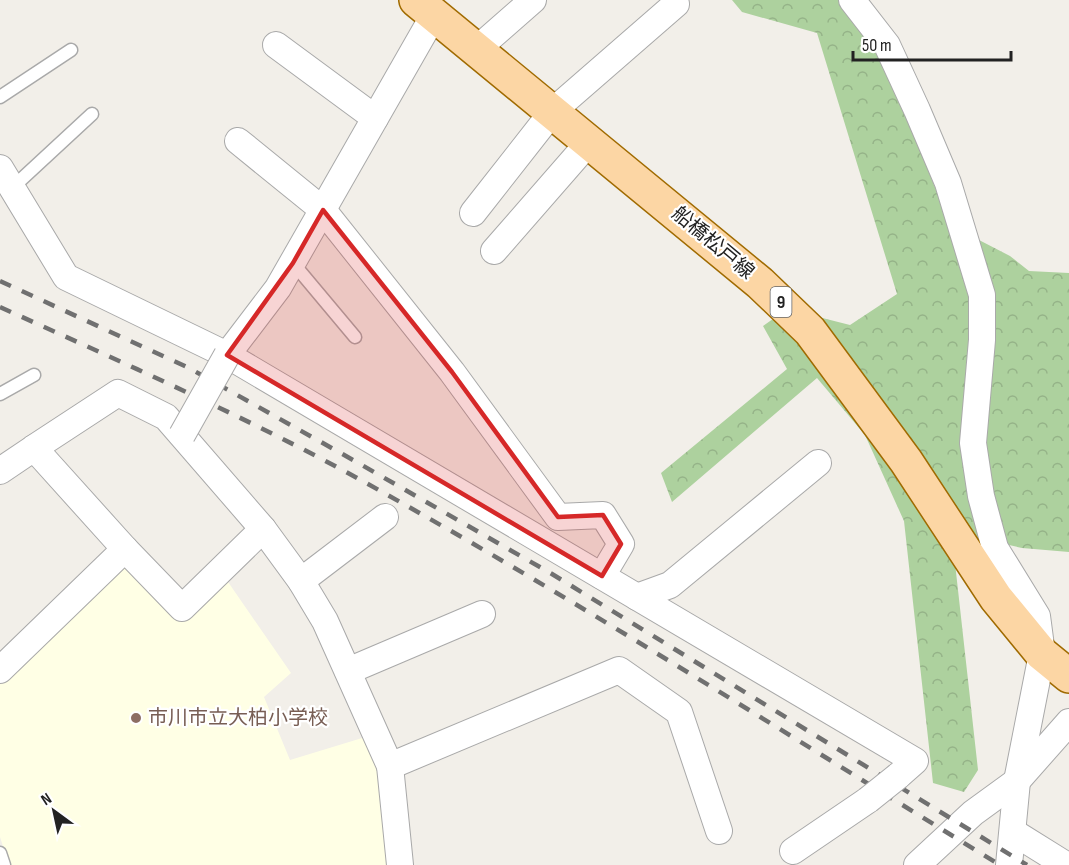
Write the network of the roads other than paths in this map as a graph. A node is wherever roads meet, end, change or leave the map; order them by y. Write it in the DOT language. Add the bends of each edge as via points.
graph roads {
  1 [pos="533,0"];
  2 [pos="852,0"];
  3 [pos="676,4"];
  4 [pos="425,7"];
  5 [pos="276,45"];
  6 [pos="71,50"];
  7 [pos="477,50"];
  8 [pos="0,97"];
  9 [pos="553,111"];
  10 [pos="92,114"];
  11 [pos="375,118"];
  12 [pos="238,141"];
  13 [pos="590,141"];
  14 [pos="6,178"];
  15 [pos="323,210"];
  16 [pos="473,213"];
  17 [pos="494,252"];
  18 [pos="292,263"];
  19 [pos="355,337"];
  20 [pos="227,355"];
  21 [pos="34,375"];
  22 [pos="0,394"];
  23 [pos="182,435"];
  24 [pos="34,448"];
  25 [pos="818,463"];
  26 [pos="0,471"];
  27 [pos="385,517"];
  28 [pos="263,529"];
  29 [pos="125,549"];
  30 [pos="602,576"];
  31 [pos="301,581"];
  32 [pos="637,597"];
  33 [pos="482,614"];
  34 [pos="1042,654"];
  35 [pos="0,670"];
  36 [pos="348,671"];
  37 [pos="1069,676"];
  38 [pos="1069,722"];
  39 [pos="390,766"];
  40 [pos="1017,781"];
  41 [pos="719,831"];
  42 [pos="1013,832"];
  43 [pos="793,851"];
  44 [pos="0,853"];
  45 [pos="4,865"];
  46 [pos="400,865"];
  47 [pos="917,865"];
  48 [pos="1009,865"];
  49 [pos="1066,865"];
  1 -- 7 [label="street"];
  2 -- 34 [label="street" via="887,45 917,110 948,183 982,295 973,443 981,496 995,548 1037,616"];
  3 -- 9 [label="street"];
  4 -- 7 [label="main road, 船橋松戸線 / 9"];
  4 -- 11 [label="street"];
  5 -- 11 [label="street"];
  6 -- 8 [label="lane"];
  7 -- 9 [label="main road, 船橋松戸線 / 9"];
  9 -- 13 [label="main road, 船橋松戸線 / 9"];
  9 -- 16 [label="street"];
  10 -- 14 [label="lane"];
  11 -- 15 [label="street"];
  12 -- 15 [label="street"];
  13 -- 17 [label="street"];
  13 -- 34 [label="main road, 船橋松戸線 / 9" via="760,282 810,331 906,461 996,598"];
  14 -- 20 [label="street" via="66,277"];
  15 -- 18 [label="street"];
  15 -- 30 [label="street" via="452,372 558,517 603,515 621,544"];
  18 -- 19 [label="lane"];
  18 -- 20 [label="street"];
  20 -- 23 [label="street, bridge"];
  20 -- 30 [label="street"];
  21 -- 22 [label="lane"];
  23 -- 24 [label="street" via="166,417 118,393"];
  23 -- 28 [label="street"];
  24 -- 26 [label="street"];
  24 -- 29 [label="street"];
  25 -- 32 [label="street" via="670,585"];
  27 -- 31 [label="street"];
  28 -- 29 [label="street" via="182,608"];
  28 -- 31 [label="street"];
  29 -- 35 [label="street"];
  30 -- 32 [label="street"];
  31 -- 36 [label="street"];
  32 -- 43 [label="street, bridge" via="915,761 868,800"];
  33 -- 36 [label="street"];
  34 -- 37 [label="main road, 船橋松戸線 / 9"];
  34 -- 40 [label="street"];
  36 -- 39 [label="street"];
  38 -- 40 [label="street"];
  39 -- 41 [label="street" via="619,670 679,712"];
  39 -- 46 [label="street"];
  40 -- 42 [label="street"];
  40 -- 47 [label="street" via="973,813"];
  42 -- 48 [label="street"];
  42 -- 49 [label="street"];
  44 -- 45 [label="lane"];
}
